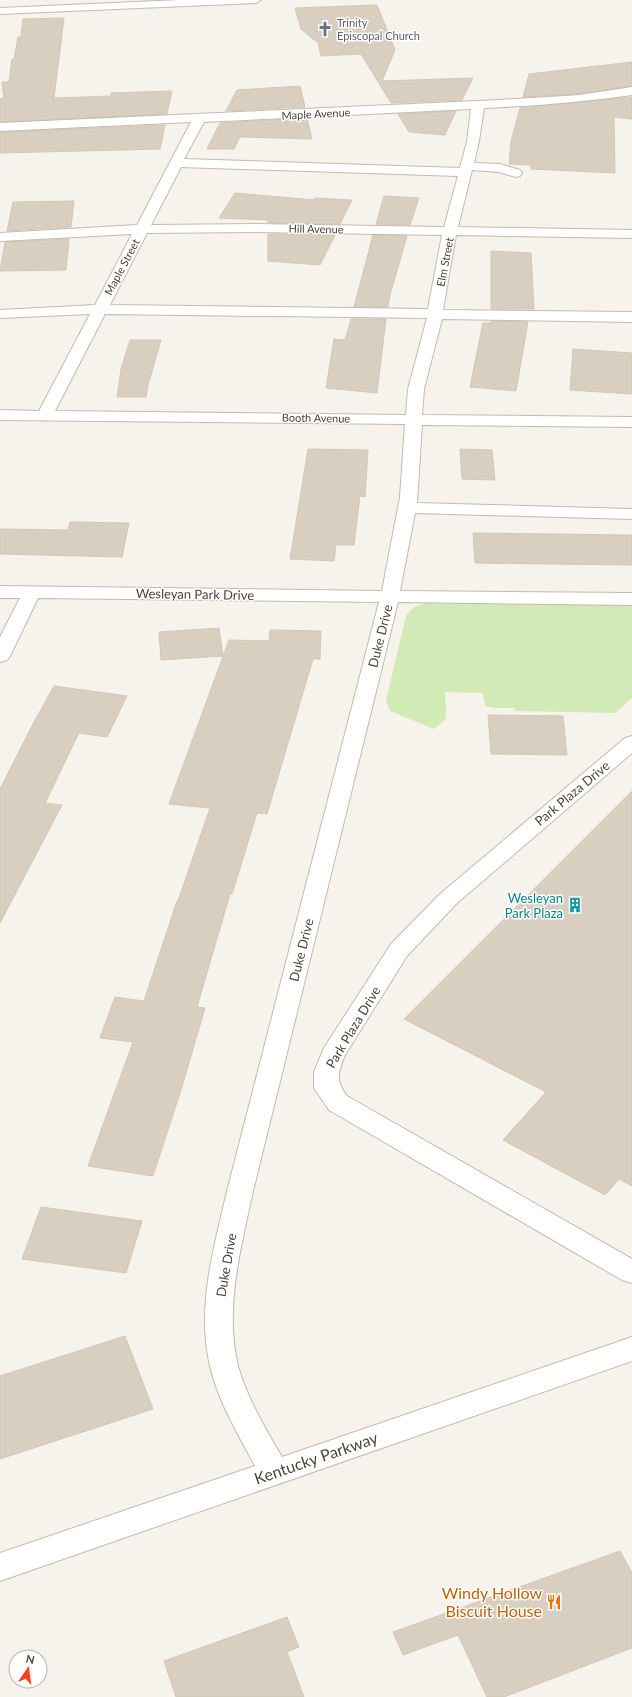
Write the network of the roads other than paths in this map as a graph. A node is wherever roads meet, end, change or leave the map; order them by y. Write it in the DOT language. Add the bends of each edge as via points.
graph roads {
  1 [pos="256,0"];
  2 [pos="189,1"];
  3 [pos="0,11"];
  4 [pos="632,91"];
  5 [pos="478,105"];
  6 [pos="199,119"];
  7 [pos="0,127"];
  8 [pos="176,163"];
  9 [pos="466,169"];
  10 [pos="515,173"];
  11 [pos="142,229"];
  12 [pos="450,231"];
  13 [pos="632,234"];
  14 [pos="0,237"];
  15 [pos="100,309"];
  16 [pos="435,313"];
  17 [pos="0,314"];
  18 [pos="632,316"];
  19 [pos="0,415"];
  20 [pos="45,415"];
  21 [pos="414,419"];
  22 [pos="632,422"];
  23 [pos="407,508"];
  24 [pos="632,514"];
  25 [pos="0,592"];
  26 [pos="32,592"];
  27 [pos="390,596"];
  28 [pos="632,599"];
  29 [pos="0,656"];
  30 [pos="632,742"];
  31 [pos="632,1272"];
  32 [pos="632,1349"];
  33 [pos="275,1473"];
  34 [pos="0,1567"];
  1 -- 2 [label="street"];
  2 -- 3 [label="street"];
  4 -- 5 [label="street, Maple Avenue"];
  5 -- 6 [label="street, Maple Avenue"];
  5 -- 9 [label="street, Elm Street"];
  6 -- 7 [label="street, Maple Avenue"];
  6 -- 8 [label="street, Maple Street"];
  8 -- 9 [label="street"];
  8 -- 11 [label="street, Maple Street"];
  9 -- 10 [label="street" via="500,168"];
  9 -- 12 [label="street, Elm Street"];
  11 -- 12 [label="street, Hill Avenue"];
  11 -- 14 [label="street, Hill Avenue"];
  11 -- 15 [label="street, Maple Street"];
  12 -- 13 [label="street, Hill Avenue"];
  12 -- 16 [label="street, Elm Street"];
  15 -- 16 [label="street"];
  15 -- 17 [label="street"];
  15 -- 20 [label="street, Maple Street"];
  16 -- 18 [label="street"];
  16 -- 21 [label="street, Elm Street" via="416,389"];
  19 -- 20 [label="street, Booth Avenue"];
  20 -- 21 [label="street, Booth Avenue"];
  21 -- 22 [label="street, Booth Avenue"];
  21 -- 23 [label="street, Duke Drive"];
  23 -- 24 [label="street"];
  23 -- 27 [label="street, Duke Drive"];
  25 -- 26 [label="street, Wesleyan Park Drive"];
  26 -- 27 [label="street, Wesleyan Park Drive"];
  26 -- 29 [label="street"];
  27 -- 28 [label="street"];
  27 -- 33 [label="street, Duke Drive" via="240,1191 221,1286 219,1328 224,1366 244,1418"];
  30 -- 31 [label="street, Park Plaza Drive" via="448,899 399,950 333,1054 326,1072 327,1088 338,1103"];
  32 -- 33 [label="street, Kentucky Parkway"];
  33 -- 34 [label="street, Kentucky Parkway"];
}
